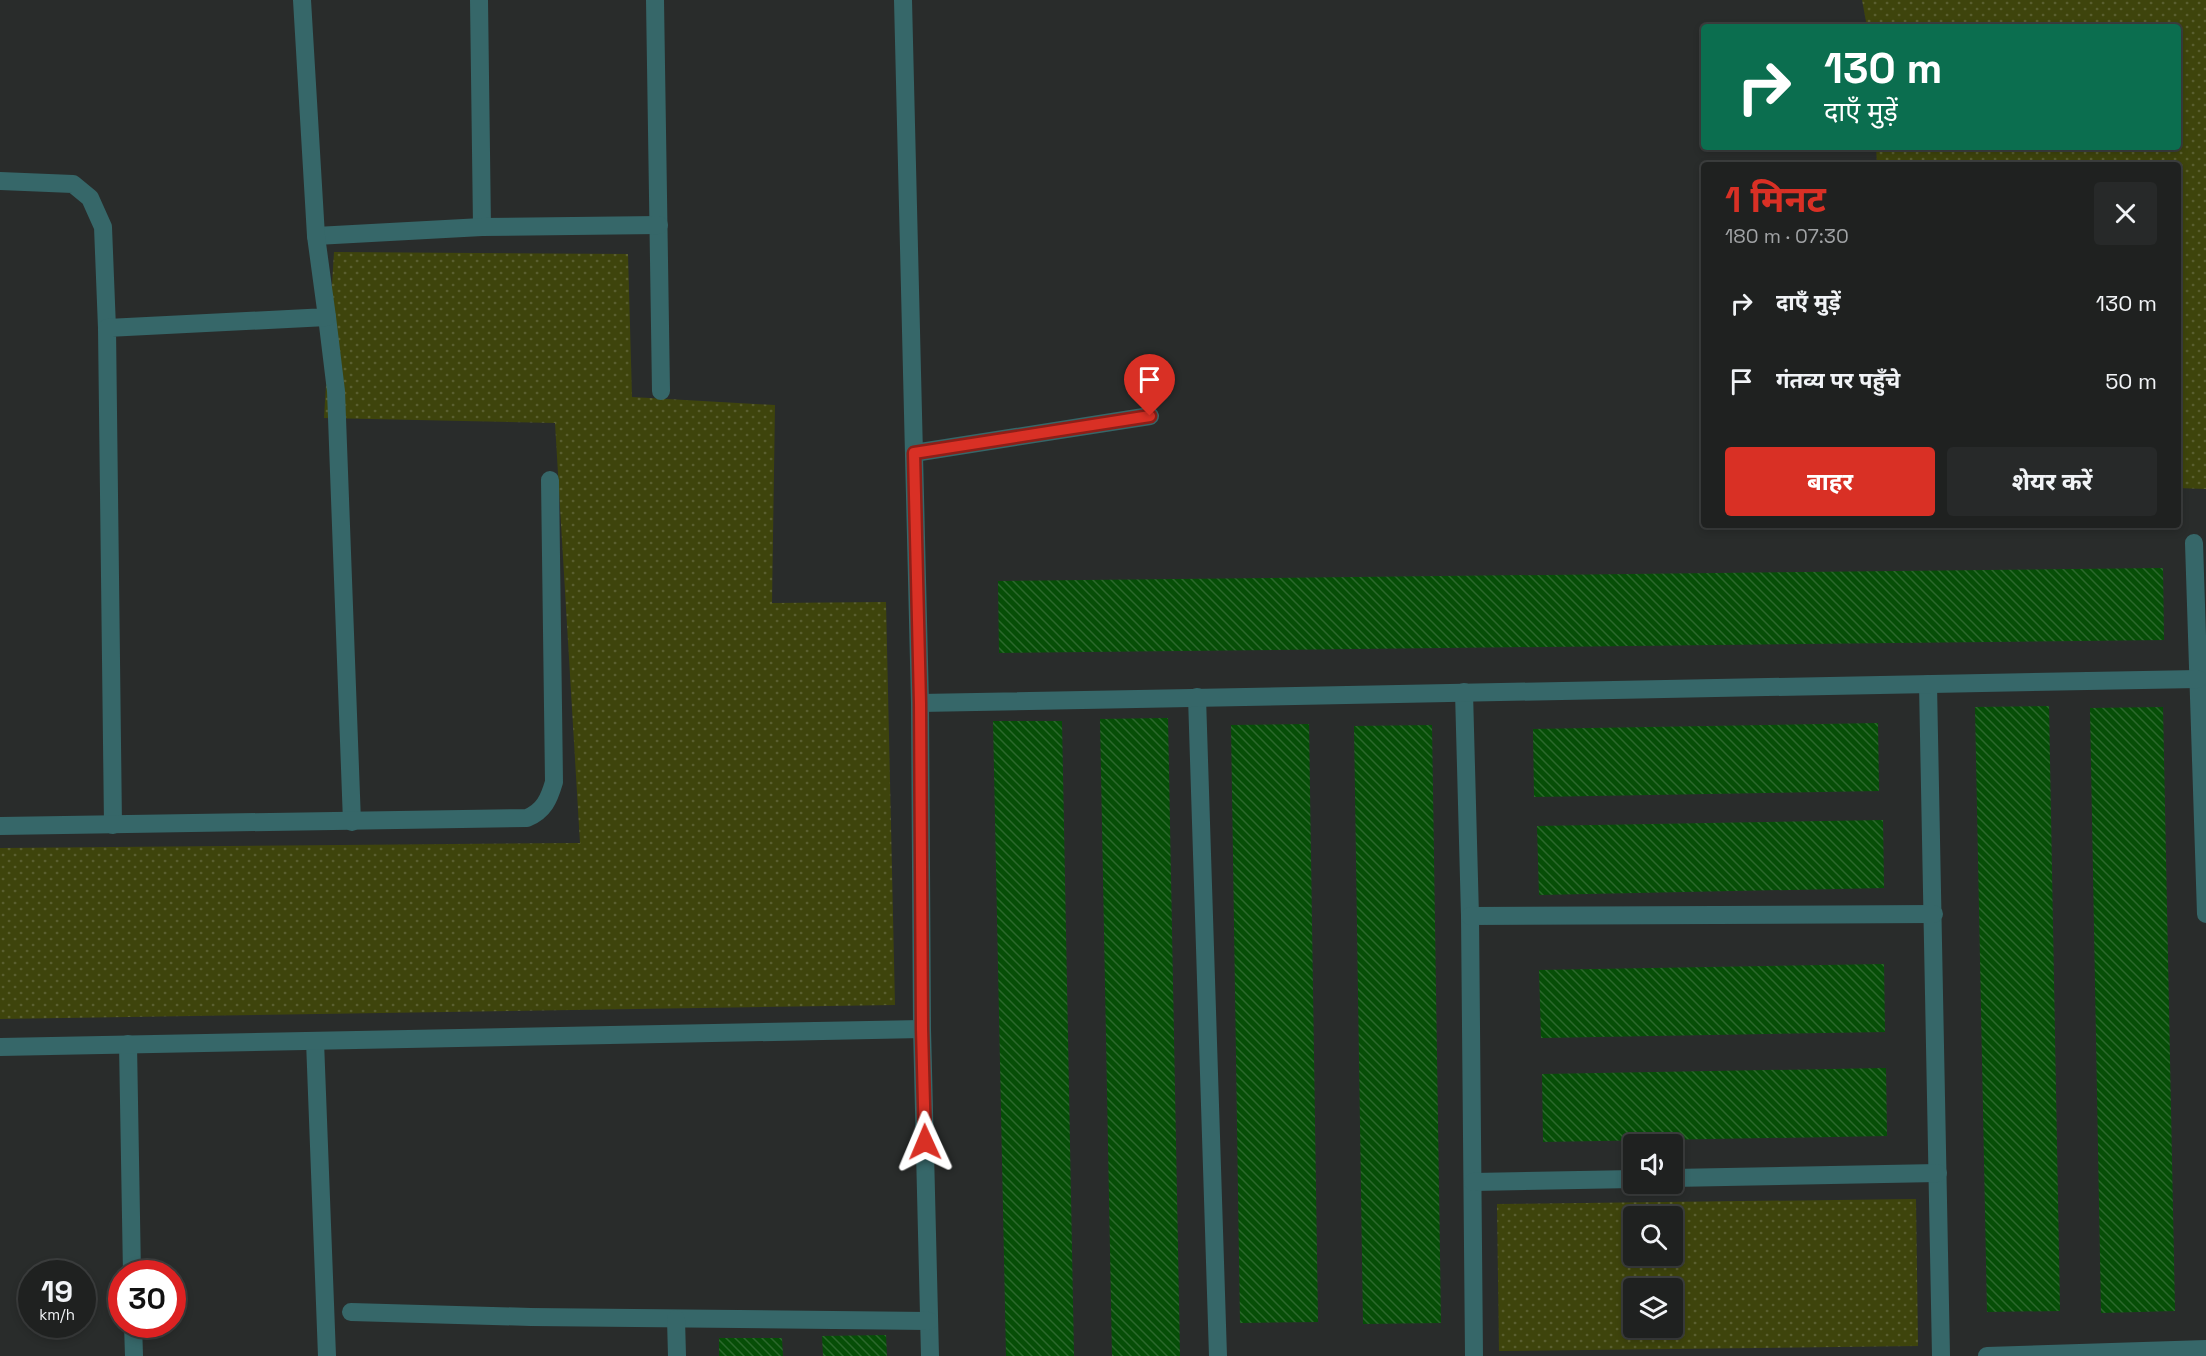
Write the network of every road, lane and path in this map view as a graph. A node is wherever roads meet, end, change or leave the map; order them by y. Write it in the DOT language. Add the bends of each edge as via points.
graph roads {
  1 [pos="302,0"];
  2 [pos="479,0"];
  3 [pos="655,0"];
  4 [pos="903,0"];
  5 [pos="0,181"];
  6 [pos="659,225"];
  7 [pos="482,227"];
  8 [pos="316,236"];
  9 [pos="327,317"];
  10 [pos="107,328"];
  11 [pos="661,391"];
  12 [pos="1150,416"];
  13 [pos="914,453"];
  14 [pos="549,480"];
  15 [pos="2194,543"];
  16 [pos="2199,679"];
  17 [pos="1928,684"];
  18 [pos="1464,692"];
  19 [pos="1197,697"];
  20 [pos="920,703"];
  21 [pos="352,822"];
  22 [pos="113,825"];
  23 [pos="0,826"];
  24 [pos="1934,914"];
  25 [pos="2206,914"];
  26 [pos="1470,916"];
  27 [pos="922,1029"];
  28 [pos="315,1041"];
  29 [pos="128,1044"];
  30 [pos="0,1047"];
  31 [pos="1938,1173"];
  32 [pos="1683,1178"];
  33 [pos="1623,1179"];
  34 [pos="1473,1182"];
  35 [pos="132,1260"];
  36 [pos="351,1312"];
  37 [pos="676,1319"];
  38 [pos="929,1321"];
  39 [pos="133,1338"];
  40 [pos="2206,1349"];
  41 [pos="134,1356"];
  42 [pos="327,1356"];
  43 [pos="677,1356"];
  44 [pos="930,1356"];
  45 [pos="1218,1356"];
  46 [pos="1474,1356"];
  47 [pos="1941,1356"];
  48 [pos="1987,1356"];
  1 -- 8 [label="street"];
  2 -- 7 [label="street"];
  3 -- 6 [label="street"];
  4 -- 13 [label="street"];
  5 -- 10 [label="street" via="73,184 90,198 103,228"];
  6 -- 7 [label="street"];
  6 -- 11 [label="street"];
  7 -- 8 [label="street"];
  8 -- 9 [label="street"];
  9 -- 10 [label="street"];
  9 -- 21 [label="street" via="336,392"];
  10 -- 22 [label="street"];
  12 -- 13 [label="street"];
  13 -- 20 [label="street"];
  14 -- 21 [label="street" via="554,782 549,799 538,814 527,818"];
  15 -- 16 [label="street"];
  16 -- 17 [label="street"];
  16 -- 25 [label="street"];
  17 -- 18 [label="street"];
  17 -- 24 [label="street"];
  18 -- 19 [label="street"];
  18 -- 26 [label="street"];
  19 -- 20 [label="street"];
  19 -- 45 [label="street"];
  20 -- 27 [label="street"];
  21 -- 22 [label="street"];
  22 -- 23 [label="street"];
  24 -- 26 [label="street"];
  24 -- 31 [label="street"];
  26 -- 34 [label="street"];
  27 -- 28 [label="street"];
  27 -- 38 [label="street"];
  28 -- 29 [label="street"];
  28 -- 42 [label="street"];
  29 -- 30 [label="street"];
  29 -- 35 [label="street"];
  31 -- 32 [label="street"];
  31 -- 47 [label="street"];
  33 -- 34 [label="street"];
  34 -- 46 [label="street"];
  36 -- 37 [label="street"];
  37 -- 38 [label="street"];
  37 -- 43 [label="street"];
  38 -- 44 [label="street"];
  39 -- 41 [label="street"];
  40 -- 48 [label="street"];
}
